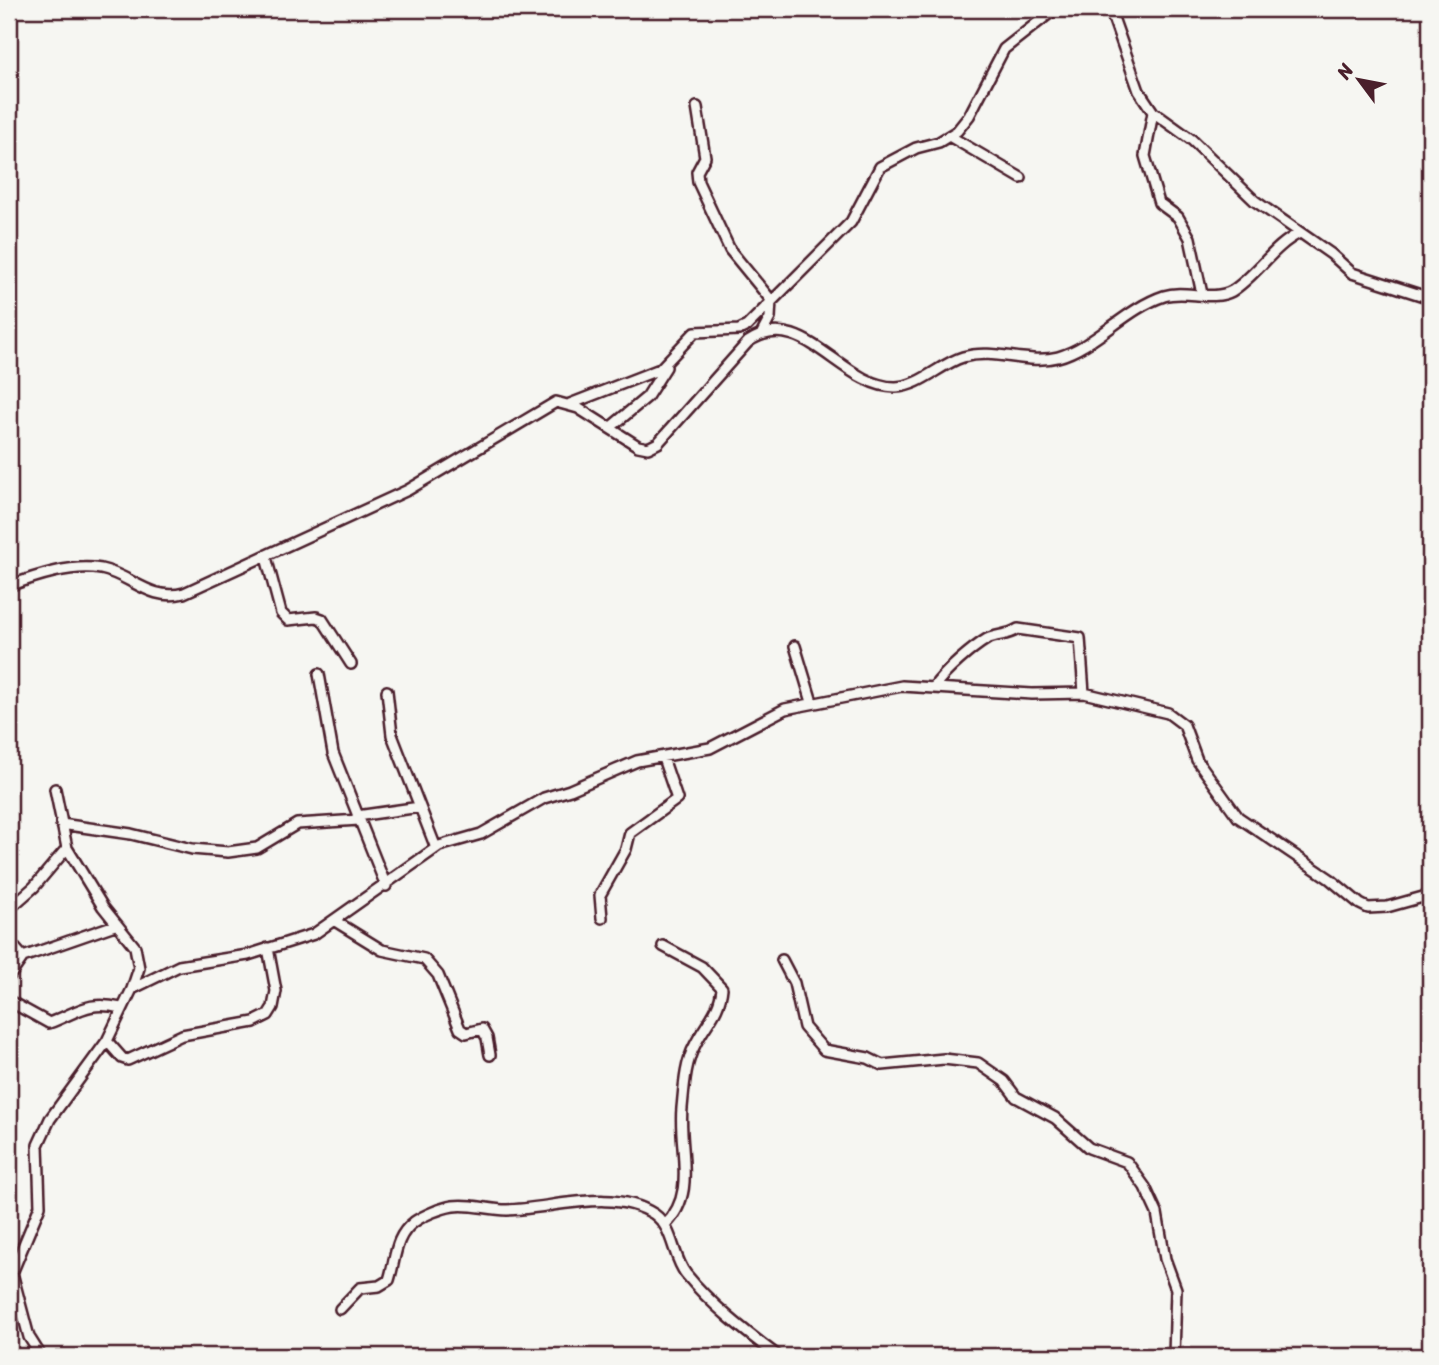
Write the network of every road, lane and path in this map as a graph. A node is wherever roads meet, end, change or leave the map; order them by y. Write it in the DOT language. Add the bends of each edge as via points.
graph roads {
  1 [pos="1055,9"];
  2 [pos="1110,9"];
  3 [pos="697,107"];
  4 [pos="1153,112"];
  5 [pos="951,137"];
  6 [pos="1021,178"];
  7 [pos="1296,235"];
  8 [pos="1202,294"];
  9 [pos="1430,298"];
  10 [pos="771,300"];
  11 [pos="762,333"];
  12 [pos="668,363"];
  13 [pos="570,404"];
  14 [pos="611,426"];
  15 [pos="267,557"];
  16 [pos="9,586"];
  17 [pos="795,646"];
  18 [pos="351,663"];
  19 [pos="319,674"];
  20 [pos="934,687"];
  21 [pos="387,691"];
  22 [pos="1084,693"];
  23 [pos="812,702"];
  24 [pos="663,758"];
  25 [pos="55,789"];
  26 [pos="420,807"];
  27 [pos="358,818"];
  28 [pos="61,824"];
  29 [pos="66,848"];
  30 [pos="436,848"];
  31 [pos="386,886"];
  32 [pos="1430,895"];
  33 [pos="9,909"];
  34 [pos="602,918"];
  35 [pos="335,921"];
  36 [pos="115,925"];
  37 [pos="9,941"];
  38 [pos="663,946"];
  39 [pos="268,948"];
  40 [pos="23,957"];
  41 [pos="782,960"];
  42 [pos="9,977"];
  43 [pos="132,989"];
  44 [pos="9,1001"];
  45 [pos="121,1008"];
  46 [pos="107,1041"];
  47 [pos="490,1055"];
  48 [pos="665,1225"];
  49 [pos="340,1309"];
  50 [pos="41,1356"];
  51 [pos="778,1356"];
  52 [pos="1174,1356"];
  1 -- 5 [label="street" via="1004,50 970,116"];
  2 -- 4 [label="street" via="1139,91"];
  3 -- 10 [label="street" via="705,157 696,173 698,182 730,250"];
  4 -- 7 [label="street" via="1192,140"];
  4 -- 8 [label="street" via="1145,156 1159,203 1182,223 1190,238"];
  5 -- 6 [label="street"];
  5 -- 10 [label="street" via="880,167 851,222"];
  7 -- 8 [label="street" via="1230,292"];
  7 -- 9 [label="street" via="1363,279"];
  8 -- 11 [label="street" via="1182,292 1142,305 1060,356 970,355 896,387 855,376 805,339"];
  10 -- 11 [label="street" via="770,318"];
  10 -- 12 [label="street" via="744,328 691,334"];
  11 -- 14 [label="street" via="748,342 653,446 638,446"];
  12 -- 13 [label="street" via="649,376"];
  12 -- 14 [label="street" via="648,397"];
  13 -- 14 [label="street"];
  13 -- 15 [label="street" via="549,404 429,479"];
  15 -- 16 [label="street" via="174,596 140,588 93,568 60,571"];
  15 -- 18 [label="street" via="281,613 288,620 323,620"];
  17 -- 23 [label="street"];
  19 -- 27 [label="street" via="332,753"];
  20 -- 22 [label="street"];
  20 -- 22 [label="street" via="944,673 985,641 1018,629 1080,638"];
  20 -- 23 [label="street" via="876,689"];
  21 -- 26 [label="street" via="392,735"];
  22 -- 32 [label="street" via="1178,719 1197,760 1238,817 1360,904 1387,907"];
  23 -- 24 [label="street" via="774,713 710,748"];
  24 -- 30 [label="street" via="637,761 544,798 481,834"];
  24 -- 34 [label="street" via="677,799 630,833 600,895"];
  25 -- 28 [label="street"];
  26 -- 27 [label="street"];
  26 -- 30 [label="street"];
  27 -- 28 [label="street" via="297,824 257,848 228,852"];
  27 -- 31 [label="street"];
  28 -- 29 [label="street"];
  29 -- 33 [label="street"];
  29 -- 36 [label="street"];
  30 -- 31 [label="street"];
  31 -- 35 [label="street"];
  35 -- 39 [label="street" via="314,934"];
  35 -- 47 [label="street" via="382,950 424,959 438,975 460,1029 466,1033 482,1029"];
  36 -- 40 [label="street"];
  36 -- 43 [label="street" via="131,940 139,958"];
  37 -- 40 [label="street"];
  38 -- 48 [label="street" via="702,967 722,988 718,1009 688,1063 681,1119 683,1201"];
  39 -- 43 [label="street" via="179,966"];
  39 -- 46 [label="street" via="276,990 274,1007 261,1020 182,1035 128,1060"];
  40 -- 42 [label="street"];
  41 -- 52 [label="street" via="794,983 804,1027 824,1050 882,1065 944,1059 978,1063 1004,1081 1016,1097 1055,1118 1088,1148 1127,1163 1157,1213 1176,1290"];
  43 -- 45 [label="street"];
  44 -- 45 [label="street" via="49,1023 85,1006"];
  45 -- 46 [label="street"];
  46 -- 50 [label="street" via="50,1119 38,1145 40,1206 12,1273 29,1337"];
  48 -- 49 [label="street" via="646,1210 610,1200 529,1209 455,1206 414,1222 397,1245 389,1280 360,1288"];
  48 -- 51 [label="street" via="688,1276"];
}
